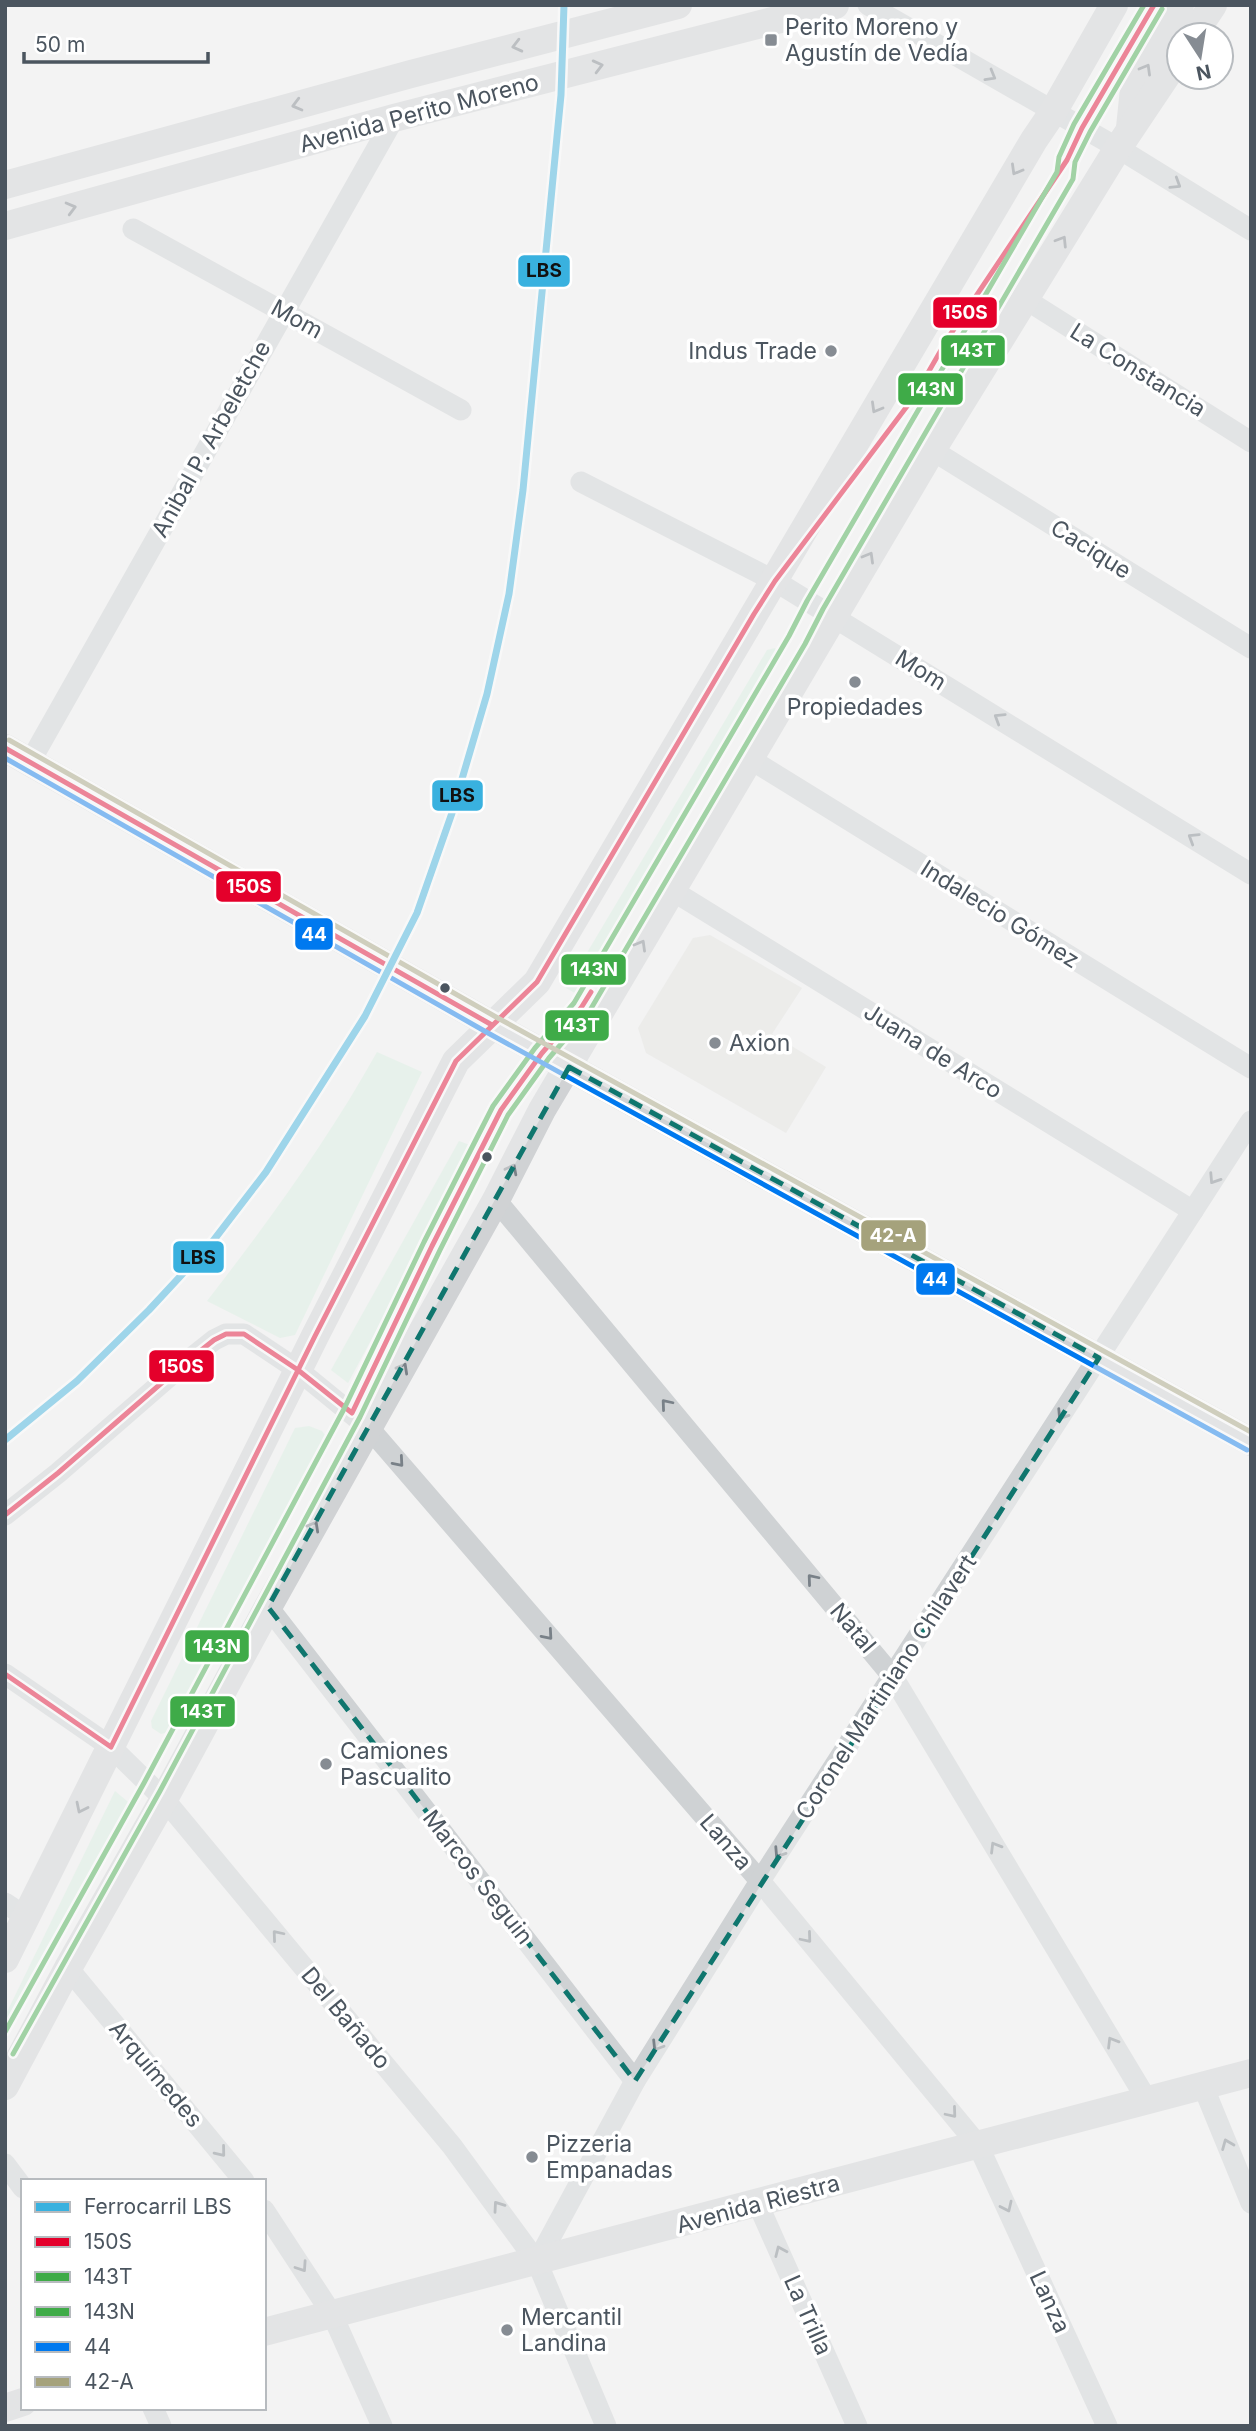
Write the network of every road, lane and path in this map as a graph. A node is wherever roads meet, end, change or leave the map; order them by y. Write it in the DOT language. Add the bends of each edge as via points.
graph roads {
  1 [pos="678,5"];
  2 [pos="835,5"];
  3 [pos="868,5"];
  4 [pos="1114,5"];
  5 [pos="1180,5"];
  6 [pos="1213,5"];
  7 [pos="1202,21"];
  8 [pos="1165,78"];
  9 [pos="1053,112"];
  10 [pos="394,118"];
  11 [pos="1124,141"];
  12 [pos="5,185"];
  13 [pos="5,226"];
  14 [pos="133,229"];
  15 [pos="1251,230"];
  16 [pos="1025,299"];
  17 [pos="283,311"];
  18 [pos="461,410"];
  19 [pos="1251,442"];
  20 [pos="932,450"];
  21 [pos="581,482"];
  22 [pos="775,581"];
  23 [pos="834,616"];
  24 [pos="1251,648"];
  25 [pos="5,748"];
  26 [pos="750,759"];
  27 [pos="30,762"];
  28 [pos="1251,874"];
  29 [pos="673,891"];
  30 [pos="492,1025"];
  31 [pos="569,1067"];
  32 [pos="1251,1068"];
  33 [pos="1251,1121"];
  34 [pos="496,1200"];
  35 [pos="1193,1211"];
  36 [pos="1099,1358"];
  37 [pos="298,1370"];
  38 [pos="369,1428"];
  39 [pos="1251,1442"];
  40 [pos="5,1515"];
  41 [pos="268,1607"];
  42 [pos="5,1674"];
  43 [pos="893,1677"];
  44 [pos="111,1747"];
  45 [pos="164,1799"];
  46 [pos="760,1881"];
  47 [pos="16,1910"];
  48 [pos="5,1959"];
  49 [pos="68,1968"];
  50 [pos="1251,2073"];
  51 [pos="635,2081"];
  52 [pos="5,2086"];
  53 [pos="1203,2086"];
  54 [pos="1147,2101"];
  55 [pos="978,2145"];
  56 [pos="5,2164"];
  57 [pos="242,2179"];
  58 [pos="21,2185"];
  59 [pos="1251,2203"];
  60 [pos="758,2204"];
  61 [pos="266,2213"];
  62 [pos="537,2262"];
  63 [pos="331,2314"];
  64 [pos="266,2331"];
  65 [pos="154,2410"];
  66 [pos="161,2426"];
  67 [pos="382,2426"];
  68 [pos="606,2426"];
  69 [pos="857,2426"];
  70 [pos="1107,2426"];
  1 -- 12 [label="main road, Avenida Perito Moreno, one-way"];
  10 -- 2 [label="main road, Avenida Perito Moreno, one-way"];
  3 -- 9 [label="street, one-way"];
  4 -- 9 [label="main road"];
  11 -- 5 [label="main road, one-way" via="1134,89"];
  6 -- 7 [label="main road"];
  8 -- 11 [label="main road"];
  9 -- 11 [label="street"];
  9 -- 22 [label="main road, one-way"];
  13 -- 10 [label="main road, Avenida Perito Moreno, one-way"];
  10 -- 17 [label="street, Anibal P. Arbeletche"];
  11 -- 15 [label="street, one-way"];
  16 -- 11 [label="main road, one-way"];
  14 -- 17 [label="street, Mom"];
  16 -- 19 [label="street, La Constancia"];
  16 -- 20 [label="main road"];
  17 -- 18 [label="street, Mom"];
  17 -- 27 [label="street, Anibal P. Arbeletche"];
  23 -- 20 [label="main road, one-way"];
  20 -- 24 [label="street, Cacique"];
  21 -- 22 [label="street, Mom"];
  22 -- 23 [label="street, Mom"];
  22 -- 30 [label="main road" via="537,982"];
  23 -- 26 [label="main road"];
  28 -- 23 [label="street, Mom, one-way"];
  25 -- 27 [label="main road"];
  26 -- 29 [label="main road"];
  26 -- 32 [label="street, Indalecio Gómez"];
  27 -- 30 [label="main road"];
  31 -- 29 [label="main road, one-way"];
  29 -- 35 [label="street, Juana de Arco"];
  30 -- 31 [label="main road"];
  30 -- 37 [label="main road" via="456,1061"];
  34 -- 31 [label="main road, one-way"];
  31 -- 36 [label="main road"];
  33 -- 35 [label="street, Coronel Martiniano Chilavert, one-way"];
  38 -- 34 [label="main road, one-way"];
  43 -- 34 [label="street, Natal, one-way"];
  35 -- 36 [label="street, Coronel Martiniano Chilavert"];
  36 -- 39 [label="main road"];
  36 -- 43 [label="street, Coronel Martiniano Chilavert, one-way"];
  37 -- 38 [label="street, Lanza"];
  37 -- 40 [label="street, Lanza" via="244,1334 226,1334"];
  37 -- 44 [label="main road"];
  41 -- 38 [label="main road, one-way"];
  38 -- 46 [label="street, Lanza, one-way"];
  41 -- 45 [label="main road"];
  41 -- 51 [label="street, Marcos Seguin"];
  42 -- 44 [label="street, Del Bañado"];
  43 -- 46 [label="street, Coronel Martiniano Chilavert, one-way"];
  54 -- 43 [label="street, Natal, one-way"];
  44 -- 45 [label="street, Del Bañado"];
  44 -- 47 [label="main road, one-way"];
  45 -- 49 [label="main road"];
  62 -- 45 [label="street, Del Bañado, one-way" via="452,2146"];
  46 -- 51 [label="street, Coronel Martiniano Chilavert, one-way"];
  46 -- 55 [label="street, Lanza, one-way"];
  47 -- 48 [label="main road"];
  49 -- 52 [label="main road"];
  49 -- 57 [label="street, Arquímedes, one-way"];
  50 -- 53 [label="main road, Avenida Riestra"];
  51 -- 62 [label="street, Coronel Martiniano Chilavert"];
  53 -- 54 [label="main road, Avenida Riestra"];
  59 -- 53 [label="street, one-way"];
  54 -- 55 [label="main road, Avenida Riestra"];
  55 -- 60 [label="main road, Avenida Riestra"];
  55 -- 70 [label="street, Lanza, one-way"];
  56 -- 58 [label="street"];
  60 -- 62 [label="main road, Avenida Riestra"];
  69 -- 60 [label="street, La Trilla, one-way"];
  61 -- 63 [label="street, one-way"];
  62 -- 63 [label="main road, Avenida Riestra"];
  62 -- 68 [label="street, Del Bañado"];
  63 -- 64 [label="main road, Avenida Riestra"];
  63 -- 67 [label="street"];
  65 -- 66 [label="street"];
}
